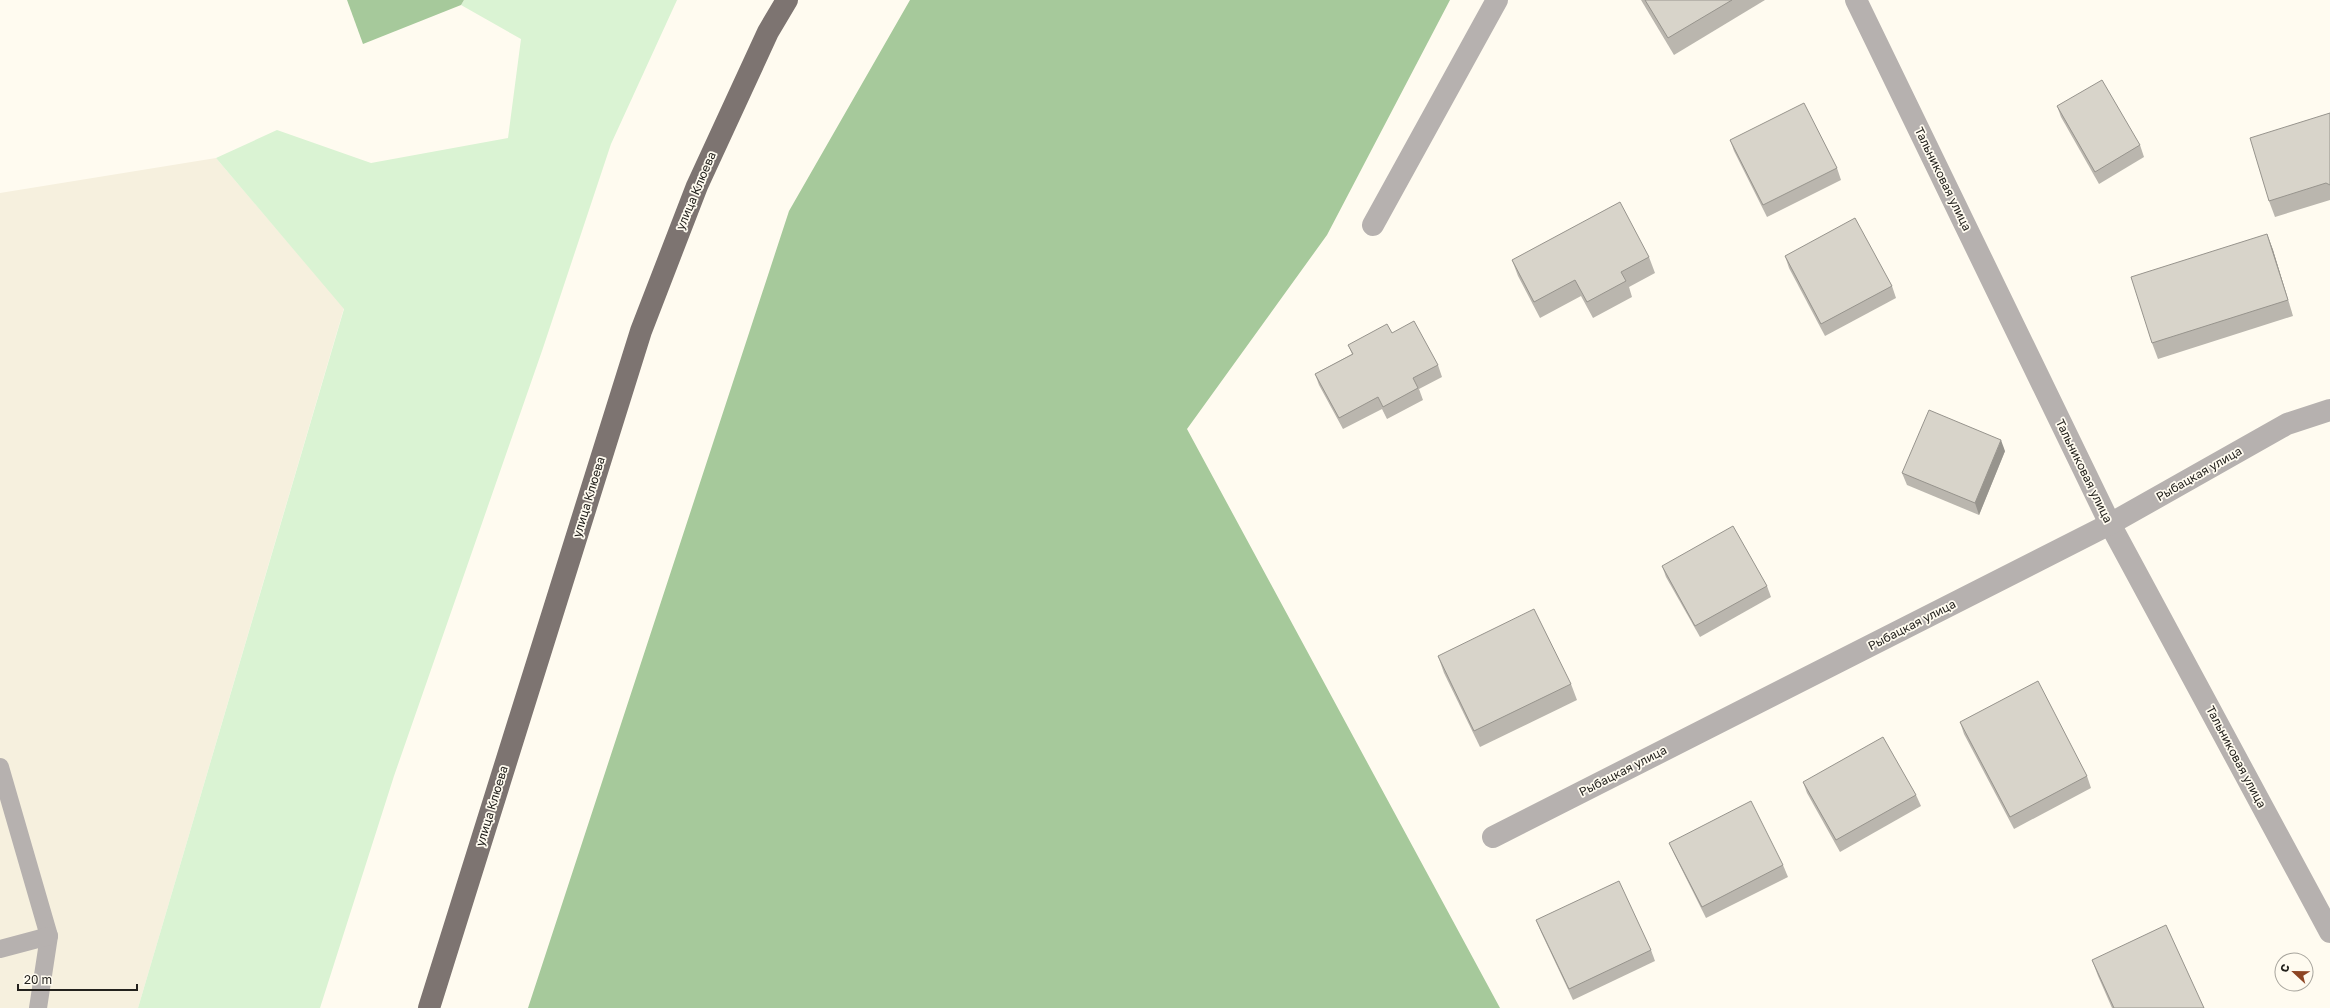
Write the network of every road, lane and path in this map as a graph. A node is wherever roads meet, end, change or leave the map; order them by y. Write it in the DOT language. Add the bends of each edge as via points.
graph roads {
  1 [pos="787,0"];
  2 [pos="1497,0"];
  3 [pos="1856,0"];
  4 [pos="1373,225"];
  5 [pos="2330,410"];
  6 [pos="2110,524"];
  7 [pos="0,767"];
  8 [pos="1493,837"];
  9 [pos="2330,932"];
  10 [pos="49,936"];
  11 [pos="0,949"];
  12 [pos="38,1008"];
  13 [pos="429,1008"];
  1 -- 13 [label="main road, улица Клюева" via="768,32 697,186 640,331"];
  2 -- 4 [label="street"];
  3 -- 6 [label="street, Тальниковая улица"];
  5 -- 6 [label="street, Рыбацкая улица" via="2287,424"];
  6 -- 8 [label="street, Рыбацкая улица"];
  6 -- 9 [label="street, Тальниковая улица"];
  7 -- 10 [label="lane"];
  10 -- 11 [label="lane"];
  10 -- 12 [label="lane"];
}
